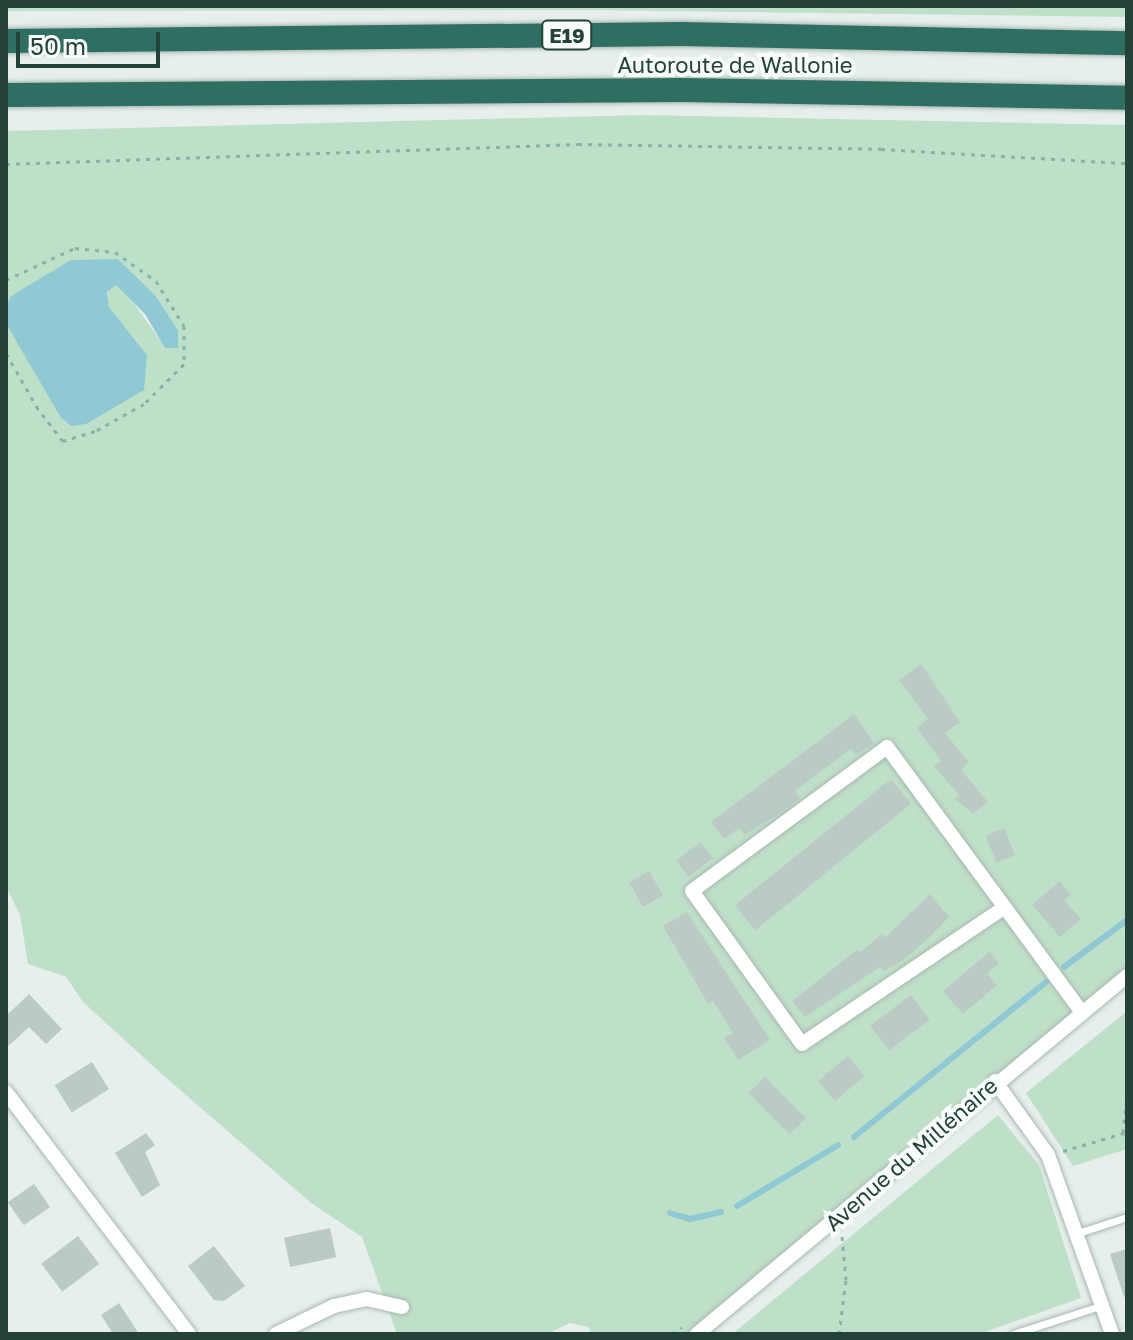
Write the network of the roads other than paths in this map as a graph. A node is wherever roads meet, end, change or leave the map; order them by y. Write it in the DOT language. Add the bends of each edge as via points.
graph roads {
  1 [pos="6,41"];
  2 [pos="1127,43"];
  3 [pos="6,95"];
  4 [pos="1127,98"];
  5 [pos="1002,909"];
  6 [pos="1127,976"];
  7 [pos="1082,1012"];
  8 [pos="995,1081"];
  9 [pos="6,1092"];
  10 [pos="1127,1217"];
  11 [pos="1078,1233"];
  12 [pos="1103,1305"];
  13 [pos="402,1307"];
  14 [pos="189,1334"];
  15 [pos="276,1334"];
  16 [pos="697,1334"];
  17 [pos="1013,1334"];
  18 [pos="1112,1334"];
  1 -- 2 [label="highway, Autoroute de Wallonie / E19" via="682,34"];
  3 -- 4 [label="highway, Autoroute de Wallonie" via="636,90"];
  5 -- 5 [label="street" via="887,747 692,891 802,1044"];
  5 -- 7 [label="street"];
  6 -- 7 [label="street, Avenue du Millénaire"];
  7 -- 8 [label="street, Avenue du Millénaire"];
  8 -- 11 [label="street" via="1048,1155"];
  8 -- 16 [label="street, Avenue du Millénaire"];
  9 -- 14 [label="street"];
  10 -- 11 [label="lane"];
  11 -- 12 [label="street"];
  12 -- 17 [label="lane"];
  12 -- 18 [label="street"];
  13 -- 15 [label="street" via="367,1299"];
}
